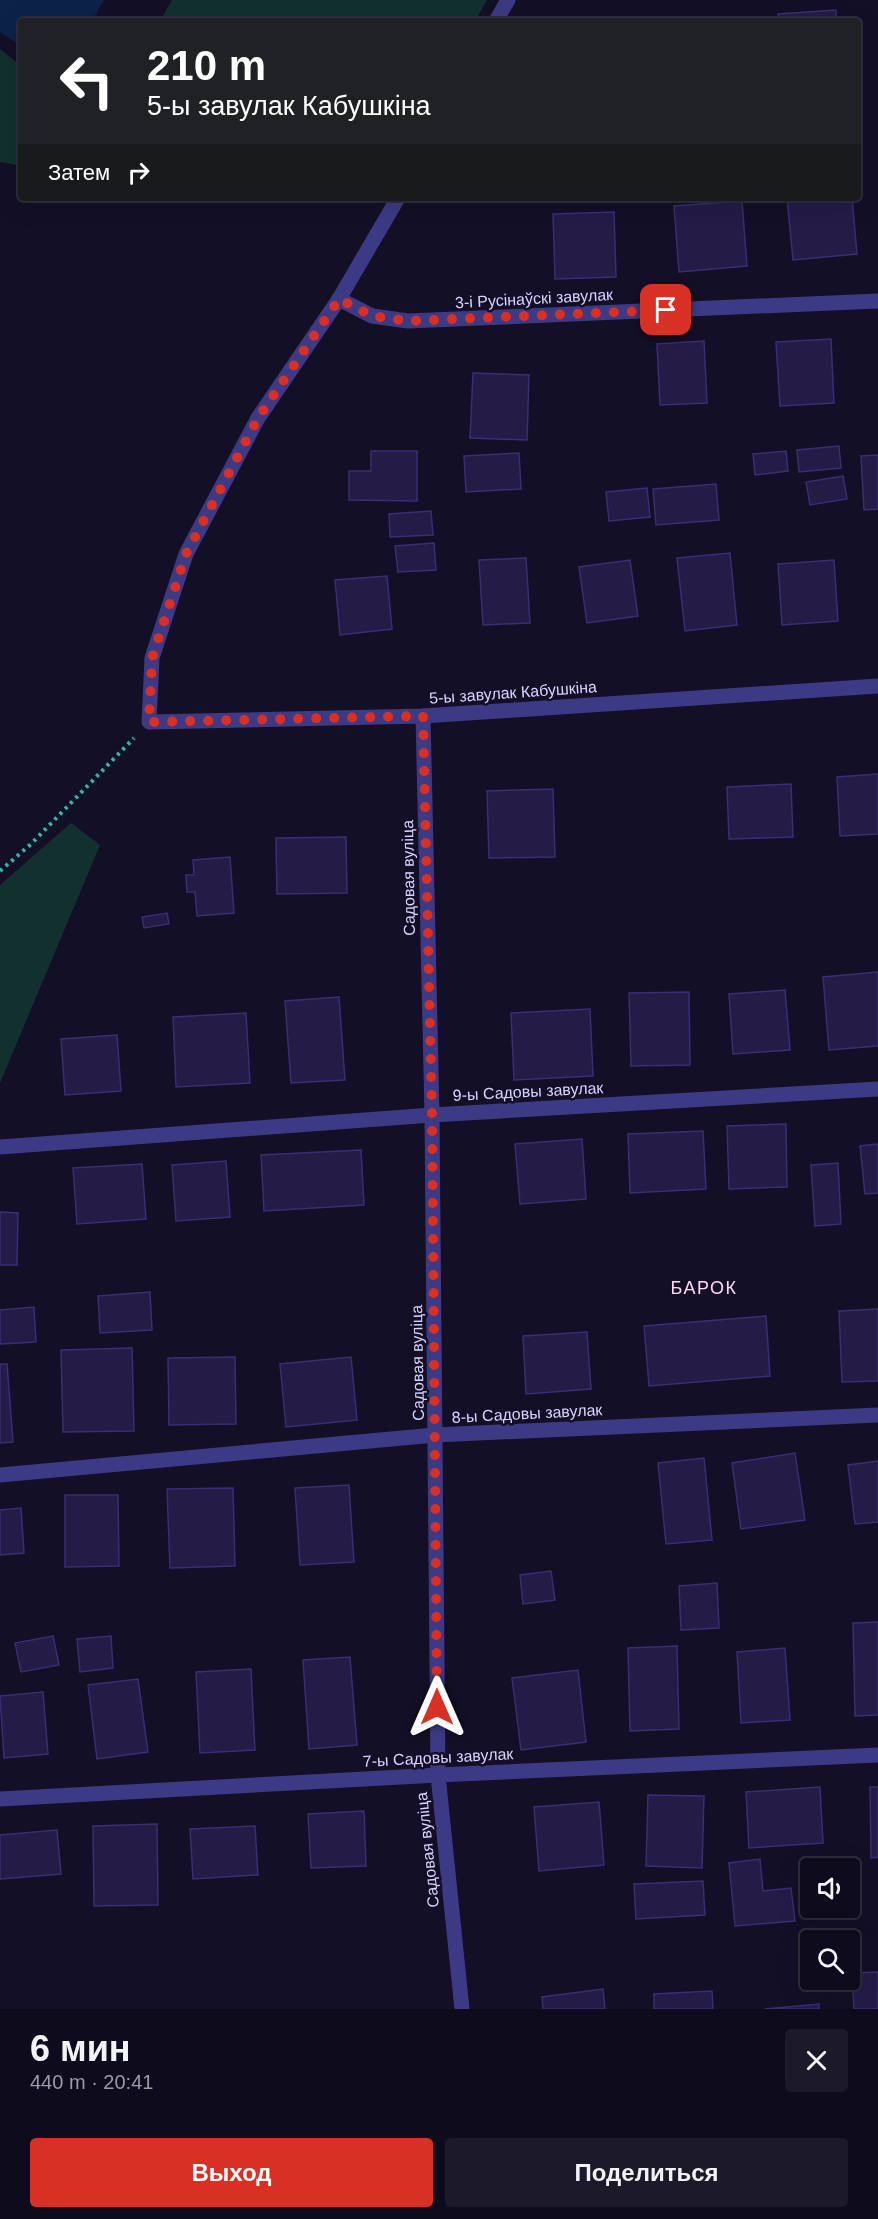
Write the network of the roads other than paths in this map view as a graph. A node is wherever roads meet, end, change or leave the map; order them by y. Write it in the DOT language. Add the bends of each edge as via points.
graph roads {
  1 [pos="508,0"];
  2 [pos="498,18"];
  3 [pos="396,201"];
  4 [pos="339,299"];
  5 [pos="878,301"];
  6 [pos="878,686"];
  7 [pos="423,716"];
  8 [pos="878,1089"];
  9 [pos="432,1115"];
  10 [pos="0,1146"];
  11 [pos="878,1415"];
  12 [pos="435,1435"];
  13 [pos="0,1475"];
  14 [pos="878,1755"];
  15 [pos="438,1775"];
  16 [pos="0,1799"];
  17 [pos="462,2009"];
  1 -- 2 [label="street"];
  3 -- 4 [label="street"];
  4 -- 5 [label="street, 3-і Русінаўскі завулак" via="372,316 408,321"];
  4 -- 7 [label="street, 5-ы завулак Кабушкіна" via="258,418 186,554 152,658 149,722"];
  6 -- 7 [label="street, 5-ы завулак Кабушкіна"];
  7 -- 9 [label="street, Садовая вуліца"];
  8 -- 9 [label="street, 9-ы Садовы завулак"];
  9 -- 10 [label="street, 9-ы Садовы завулак"];
  9 -- 12 [label="street, Садовая вуліца"];
  11 -- 12 [label="street, 8-ы Садовы завулак"];
  12 -- 13 [label="street, 8-ы Садовы завулак"];
  12 -- 15 [label="street, Садовая вуліца"];
  14 -- 15 [label="street, 7-ы Садовы завулак"];
  15 -- 16 [label="street, 7-ы Садовы завулак"];
  15 -- 17 [label="street, Садовая вуліца"];
}
